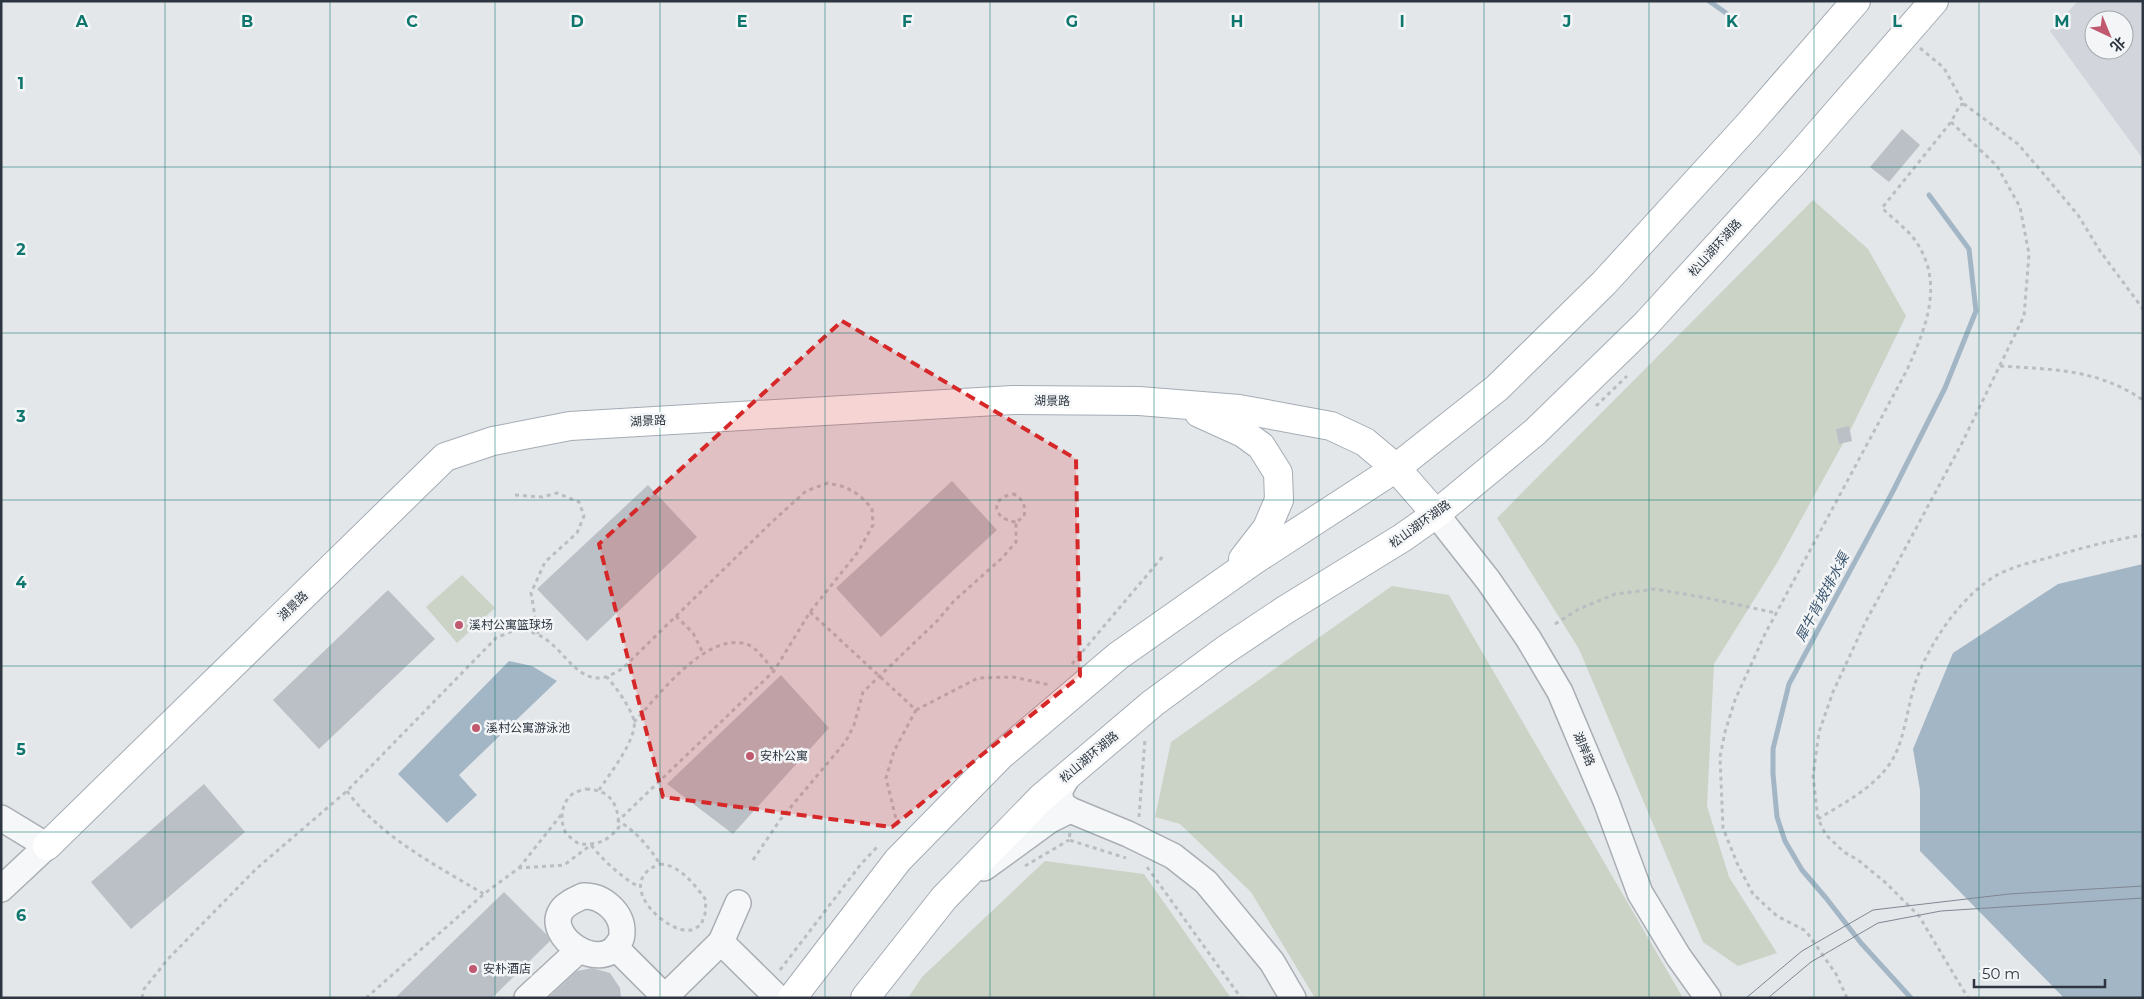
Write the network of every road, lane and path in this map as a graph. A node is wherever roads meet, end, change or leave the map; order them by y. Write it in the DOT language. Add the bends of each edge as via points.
graph roads {
  1 [pos="1856,1"];
  2 [pos="1934,1"];
  3 [pos="1917,46"];
  4 [pos="1964,104"];
  5 [pos="1951,122"];
  6 [pos="2143,309"];
  7 [pos="2000,366"];
  8 [pos="2143,400"];
  9 [pos="1182,405"];
  10 [pos="1396,468"];
  11 [pos="514,495"];
  12 [pos="1436,514"];
  13 [pos="1016,522"];
  14 [pos="2143,535"];
  15 [pos="1211,591"];
  16 [pos="810,612"];
  17 [pos="1776,613"];
  18 [pos="676,616"];
  19 [pos="1554,624"];
  20 [pos="538,634"];
  21 [pos="703,653"];
  22 [pos="774,671"];
  23 [pos="879,675"];
  24 [pos="607,676"];
  25 [pos="1053,686"];
  26 [pos="916,710"];
  27 [pos="634,722"];
  28 [pos="1146,732"];
  29 [pos="1069,774"];
  30 [pos="347,790"];
  31 [pos="599,790"];
  32 [pos="1078,813"];
  33 [pos="561,815"];
  34 [pos="1,818"];
  35 [pos="1818,819"];
  36 [pos="618,821"];
  37 [pos="898,828"];
  38 [pos="1069,840"];
  39 [pos="591,845"];
  40 [pos="47,846"];
  41 [pos="1136,850"];
  42 [pos="753,860"];
  43 [pos="660,864"];
  44 [pos="519,868"];
  45 [pos="1020,869"];
  46 [pos="639,887"];
  47 [pos="1,889"];
  48 [pos="484,894"];
  49 [pos="944,898"];
  50 [pos="738,903"];
  51 [pos="721,942"];
  52 [pos="616,948"];
  53 [pos="579,950"];
  54 [pos="142,998"];
  55 [pos="366,998"];
  56 [pos="527,998"];
  57 [pos="778,998"];
  58 [pos="792,998"];
  59 [pos="865,998"];
  60 [pos="1241,998"];
  61 [pos="1293,998"];
  62 [pos="1708,998"];
  63 [pos="1847,998"];
  64 [pos="1968,998"];
  1 -- 10 [label="main road" via="1604,283 1497,388"];
  2 -- 12 [label="main road, 松山湖环湖路" via="1794,162 1646,324 1535,432"];
  3 -- 4 [label="path" via="1944,68"];
  4 -- 5 [label="path" via="1960,105"];
  4 -- 6 [label="path" via="2018,144 2078,215"];
  5 -- 7 [label="path" via="1997,166 2020,207 2029,254 2024,316"];
  5 -- 17 [label="path" via="1882,208 1914,239 1928,265 1932,294 1924,333"];
  7 -- 8 [label="path" via="2078,372 2109,380"];
  7 -- 35 [label="path" via="1833,692 1819,732 1813,776"];
  9 -- 10 [label="main road, 湖景路" via="1239,409 1332,426 1365,442"];
  9 -- 15 [label="main road" via="1243,433 1261,446 1278,473 1279,500 1267,528 1250,552"];
  9 -- 40 [label="main road, 湖景路" via="1013,400 570,426 493,441 445,457"];
  10 -- 12 [label="main road, 湖景路"];
  10 -- 15 [label="main road"];
  11 -- 20 [label="path" via="542,497 557,493 579,502 584,516 577,533 545,562 531,593"];
  12 -- 29 [label="main road, 松山湖环湖路" via="1225,650 1153,703"];
  12 -- 62 [label="street, 湖岸路" via="1488,580 1560,692 1640,893"];
  13 -- 13 [label="path" via="1024,517 1025,507 1021,498 1007,495 999,501 998,515"];
  13 -- 23 [label="path" via="1016,542 1002,558"];
  14 -- 35 [label="path" via="2098,543 2020,566 1980,588 1939,634 1917,679 1895,754 1881,774 1864,791"];
  15 -- 58 [label="main road" via="1118,656 1001,755 898,860"];
  16 -- 18 [label="path" via="858,552 873,525 872,508 859,495 828,482 806,491"];
  16 -- 22 [label="path"];
  16 -- 23 [label="path"];
  17 -- 19 [label="path" via="1655,589 1615,594 1578,609"];
  17 -- 63 [label="path" via="1735,700 1725,732 1720,757 1723,828 1753,894 1777,916 1806,931 1836,974"];
  18 -- 21 [label="path" via="692,633"];
  18 -- 24 [label="path" via="622,669"];
  20 -- 24 [label="path" via="579,670 596,678"];
  20 -- 30 [label="path" via="514,631 496,638"];
  21 -- 22 [label="path" via="729,642 748,644"];
  21 -- 27 [label="path"];
  22 -- 36 [label="path"];
  23 -- 26 [label="path"];
  23 -- 42 [label="path" via="863,692 846,741 780,820"];
  24 -- 27 [label="path"];
  25 -- 26 [label="path" via="1014,677 978,678"];
  26 -- 37 [label="path" via="894,752 886,778"];
  27 -- 31 [label="path" via="629,744"];
  28 -- 41 [label="path"];
  29 -- 32 [label="street" via="1060,792 1062,804"];
  29 -- 49 [label="main road, 松山湖环湖路" via="1041,798"];
  30 -- 48 [label="path" via="359,808 414,853"];
  30 -- 54 [label="path" via="256,869 168,959 144,989"];
  31 -- 33 [label="path" via="586,789 574,793"];
  31 -- 36 [label="path" via="617,807"];
  32 -- 38 [label="path"];
  32 -- 41 [label="street"];
  32 -- 49 [label="street" via="1050,820"];
  33 -- 39 [label="path" via="567,834 579,844"];
  33 -- 44 [label="path"];
  34 -- 40 [label="street"];
  35 -- 64 [label="path" via="1831,842 1886,883 1918,916"];
  36 -- 39 [label="path" via="619,827 612,836"];
  36 -- 43 [label="path" via="641,838"];
  38 -- 41 [label="path"];
  38 -- 45 [label="path"];
  39 -- 44 [label="path" via="564,865"];
  39 -- 46 [label="path" via="601,858"];
  40 -- 47 [label="street"];
  41 -- 60 [label="path"];
  41 -- 61 [label="street" via="1173,856 1206,882 1272,962"];
  43 -- 46 [label="path" via="649,868"];
  43 -- 46 [label="path" via="669,864 680,871 706,900 701,925 690,931 666,924 643,897"];
  44 -- 48 [label="path"];
  48 -- 55 [label="path"];
  49 -- 59 [label="main road, 松山湖环湖路"];
  50 -- 51 [label="street"];
  51 -- 52 [label="street" via="665,997"];
  51 -- 57 [label="street"];
  52 -- 53 [label="street" via="607,954"];
  52 -- 53 [label="street" via="622,937 618,916 602,900 583,896 561,909 558,918 560,929"];
  53 -- 56 [label="street"];
}
